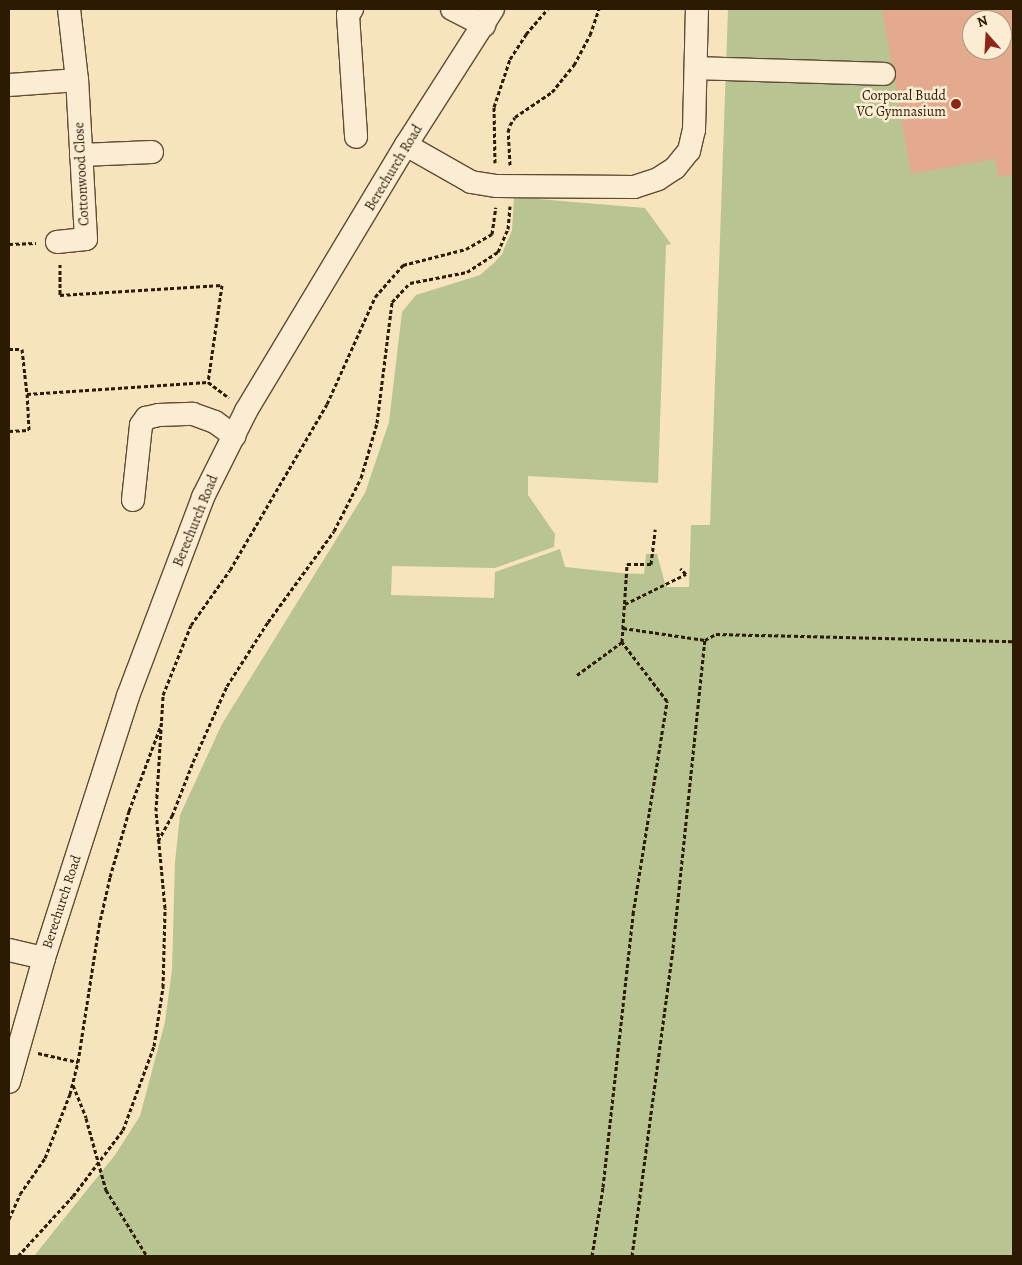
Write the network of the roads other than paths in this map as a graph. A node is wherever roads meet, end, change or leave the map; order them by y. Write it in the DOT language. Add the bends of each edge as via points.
graph roads {
  1 [pos="69,9"];
  2 [pos="352,9"];
  3 [pos="452,9"];
  4 [pos="697,9"];
  5 [pos="489,17"];
  6 [pos="696,68"];
  7 [pos="884,74"];
  8 [pos="77,80"];
  9 [pos="9,85"];
  10 [pos="356,137"];
  11 [pos="406,145"];
  12 [pos="152,152"];
  13 [pos="81,155"];
  14 [pos="57,242"];
  15 [pos="234,436"];
  16 [pos="133,500"];
  17 [pos="9,950"];
  18 [pos="44,958"];
  19 [pos="9,1082"];
  1 -- 8 [label="street, Cottonwood Close"];
  2 -- 10 [label="street" via="348,15"];
  3 -- 5 [label="street"];
  4 -- 6 [label="street"];
  5 -- 11 [label="street, Berechurch Road"];
  6 -- 7 [label="street"];
  6 -- 11 [label="street" via="694,130 689,151 675,168 658,179 634,187 504,186 471,182"];
  8 -- 9 [label="street"];
  8 -- 13 [label="street, Cottonwood Close"];
  11 -- 15 [label="street, Berechurch Road"];
  12 -- 13 [label="street"];
  13 -- 14 [label="street, Cottonwood Close" via="86,239"];
  15 -- 16 [label="street" via="215,422 193,414 146,418 141,425"];
  15 -- 18 [label="street, Berechurch Road" via="203,497 128,696"];
  17 -- 18 [label="street"];
  18 -- 19 [label="street, Berechurch Road"];
}
